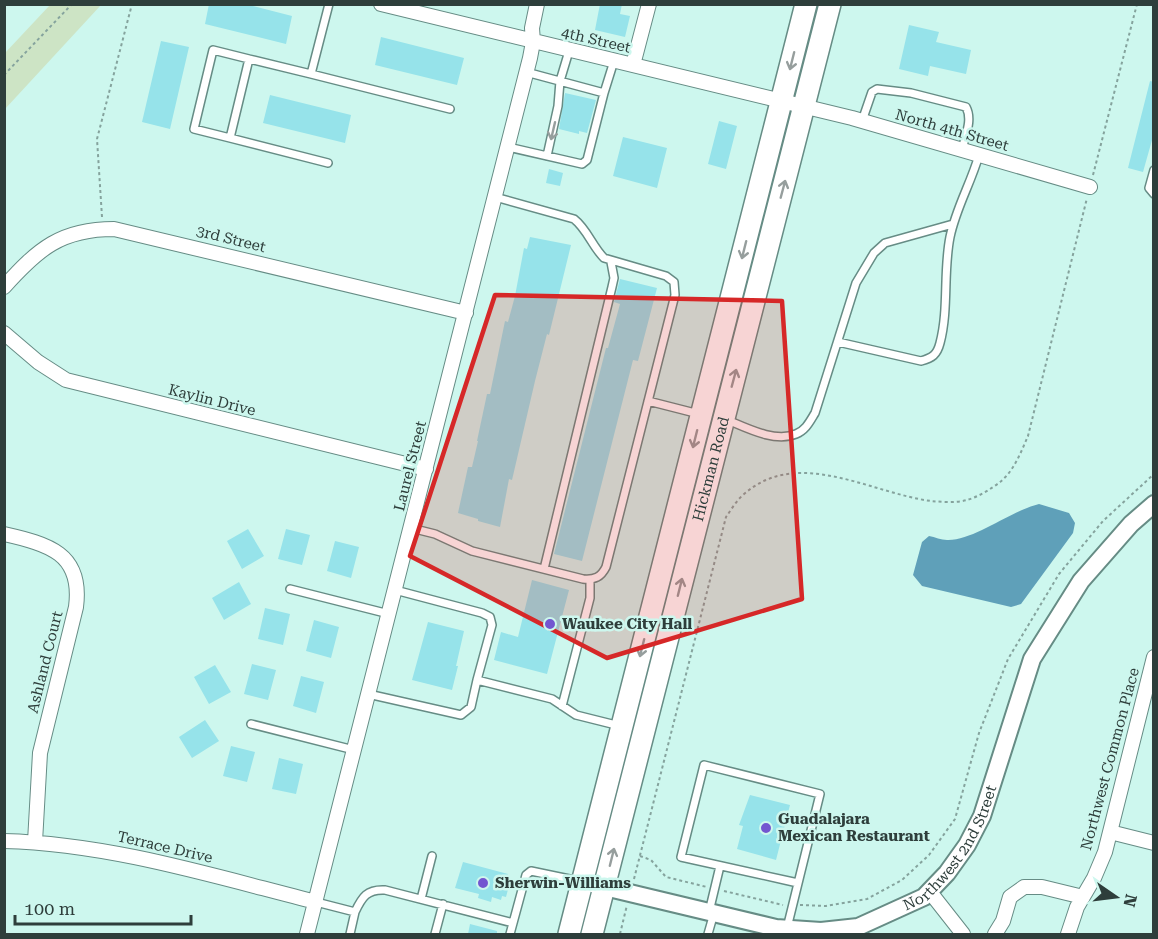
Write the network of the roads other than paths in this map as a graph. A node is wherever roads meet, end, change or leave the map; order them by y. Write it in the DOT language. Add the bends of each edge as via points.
graph roads {
  1 [pos="329,4"];
  2 [pos="381,4"];
  3 [pos="537,4"];
  4 [pos="649,4"];
  5 [pos="806,4"];
  6 [pos="830,4"];
  7 [pos="533,42"];
  8 [pos="568,51"];
  9 [pos="249,59"];
  10 [pos="614,61"];
  11 [pos="633,65"];
  12 [pos="526,72"];
  13 [pos="311,74"];
  14 [pos="560,81"];
  15 [pos="604,93"];
  16 [pos="782,102"];
  17 [pos="804,108"];
  18 [pos="450,109"];
  19 [pos="862,121"];
  20 [pos="230,138"];
  21 [pos="508,147"];
  22 [pos="962,150"];
  23 [pos="979,155"];
  24 [pos="547,156"];
  25 [pos="328,163"];
  26 [pos="1154,170"];
  27 [pos="1090,187"];
  28 [pos="1154,194"];
  29 [pos="495,197"];
  30 [pos="953,224"];
  31 [pos="611,262"];
  32 [pos="4,287"];
  33 [pos="466,313"];
  34 [pos="4,333"];
  35 [pos="837,342"];
  36 [pos="648,401"];
  37 [pos="702,414"];
  38 [pos="723,418"];
  39 [pos="426,469"];
  40 [pos="1154,504"];
  41 [pos="411,528"];
  42 [pos="4,534"];
  43 [pos="544,569"];
  44 [pos="590,580"];
  45 [pos="290,589"];
  46 [pos="395,590"];
  47 [pos="389,614"];
  48 [pos="1154,657"];
  49 [pos="477,680"];
  50 [pos="1150,690"];
  51 [pos="368,694"];
  52 [pos="562,706"];
  53 [pos="251,724"];
  54 [pos="622,726"];
  55 [pos="354,750"];
  56 [pos="1110,832"];
  57 [pos="4,841"];
  58 [pos="35,842"];
  59 [pos="1154,843"];
  60 [pos="432,856"];
  61 [pos="720,866"];
  62 [pos="582,882"];
  63 [pos="798,884"];
  64 [pos="604,886"];
  65 [pos="930,892"];
  66 [pos="1083,897"];
  67 [pos="421,899"];
  68 [pos="316,902"];
  69 [pos="442,904"];
  70 [pos="355,912"];
  71 [pos="711,912"];
  72 [pos="513,923"];
  73 [pos="789,931"];
  74 [pos="307,934"];
  75 [pos="350,934"];
  76 [pos="435,934"];
  77 [pos="510,934"];
  78 [pos="569,934"];
  79 [pos="592,934"];
  80 [pos="708,934"];
  81 [pos="963,934"];
  82 [pos="995,934"];
  83 [pos="1068,934"];
  1 -- 13 [label="lane"];
  2 -- 7 [label="street, 4th Street"];
  3 -- 7 [label="street, Laurel Street"];
  4 -- 11 [label="street"];
  5 -- 16 [label="highway, Hickman Road, one-way"];
  6 -- 17 [label="highway, Hickman Road"];
  7 -- 8 [label="street, 4th Street"];
  7 -- 12 [label="street, Laurel Street"];
  8 -- 10 [label="street, 4th Street"];
  8 -- 14 [label="lane"];
  9 -- 13 [label="lane"];
  9 -- 20 [label="lane"];
  9 -- 20 [label="lane" via="213,50 194,129"];
  10 -- 11 [label="street, 4th Street"];
  10 -- 15 [label="lane"];
  11 -- 16 [label="street, 4th Street"];
  12 -- 14 [label="lane"];
  12 -- 21 [label="street, Laurel Street"];
  13 -- 18 [label="lane"];
  14 -- 15 [label="lane"];
  14 -- 24 [label="lane, one-way"];
  15 -- 24 [label="lane" via="587,160 582,164"];
  16 -- 17 [label="street, 4th Street"];
  16 -- 37 [label="highway, Hickman Road, one-way"];
  17 -- 19 [label="street, North 4th Street"];
  38 -- 17 [label="highway, Hickman Road, one-way"];
  19 -- 22 [label="street, North 4th Street"];
  19 -- 22 [label="lane" via="872,92 877,89 966,107 969,121"];
  20 -- 25 [label="lane"];
  21 -- 24 [label="lane"];
  21 -- 29 [label="street, Laurel Street"];
  22 -- 23 [label="street, North 4th Street"];
  23 -- 27 [label="street, North 4th Street"];
  23 -- 30 [label="lane"];
  26 -- 28 [label="lane" via="1149,188"];
  29 -- 31 [label="lane" via="574,219 598,252"];
  29 -- 33 [label="street, Laurel Street"];
  30 -- 35 [label="lane" via="880,246 856,283"];
  30 -- 35 [label="lane" via="936,354 921,361"];
  31 -- 36 [label="lane" via="666,276 674,282 675,295"];
  31 -- 43 [label="lane" via="614,278"];
  32 -- 33 [label="street, 3rd Street" via="44,247 76,232 103,229 132,232"];
  33 -- 39 [label="street, Laurel Street"];
  34 -- 39 [label="street, Kaylin Drive" via="50,372 66,380"];
  35 -- 38 [label="lane" via="807,427 796,434 773,435"];
  36 -- 37 [label="lane"];
  36 -- 44 [label="lane" via="606,567 603,574"];
  37 -- 38 [label="lane"];
  37 -- 54 [label="highway, Hickman Road, one-way"];
  64 -- 38 [label="highway, Hickman Road, one-way"];
  39 -- 41 [label="street, Laurel Street"];
  40 -- 65 [label="street, Northwest 2nd Street" via="1081,581 1032,658 982,816 967,845"];
  41 -- 43 [label="lane" via="472,551"];
  41 -- 46 [label="street, Laurel Street"];
  42 -- 58 [label="street, Ashland Court" via="57,551 76,583 76,607 40,753"];
  43 -- 44 [label="lane"];
  44 -- 52 [label="lane" via="590,598"];
  45 -- 47 [label="lane"];
  46 -- 47 [label="street, Laurel Street"];
  46 -- 49 [label="lane" via="490,617 492,625"];
  47 -- 51 [label="street, Laurel Street"];
  48 -- 50 [label="street, Northwest Common Place"];
  49 -- 51 [label="lane" via="471,707 461,715"];
  49 -- 52 [label="lane" via="552,699"];
  50 -- 56 [label="street, Northwest Common Place"];
  51 -- 55 [label="street, Laurel Street"];
  52 -- 54 [label="lane" via="576,715"];
  53 -- 55 [label="lane"];
  54 -- 62 [label="highway, Hickman Road"];
  55 -- 68 [label="street, Laurel Street"];
  56 -- 59 [label="street"];
  56 -- 66 [label="street, Northwest Common Place" via="1105,852"];
  57 -- 58 [label="street, Terrace Drive"];
  58 -- 68 [label="street, Terrace Drive" via="112,851"];
  60 -- 67 [label="lane"];
  61 -- 63 [label="lane"];
  61 -- 63 [label="lane" via="681,857 704,765 820,794"];
  61 -- 71 [label="lane"];
  62 -- 64 [label="street, Northwest 2nd Street"];
  62 -- 72 [label="lane" via="531,871 526,875"];
  62 -- 78 [label="highway, Hickman Road"];
  63 -- 73 [label="lane"];
  64 -- 71 [label="street, Northwest 2nd Street"];
  64 -- 79 [label="highway, Hickman Road"];
  65 -- 73 [label="street, Northwest 2nd Street" via="858,927"];
  65 -- 81 [label="street"];
  66 -- 82 [label="street" via="1042,887 1024,887 1010,897"];
  66 -- 83 [label="street, Northwest Common Place"];
  67 -- 69 [label="lane"];
  67 -- 70 [label="lane" via="374,890 365,895"];
  68 -- 70 [label="lane"];
  68 -- 74 [label="street, Laurel Street"];
  69 -- 72 [label="lane"];
  69 -- 76 [label="lane"];
  70 -- 75 [label="lane"];
  71 -- 73 [label="street, Northwest 2nd Street"];
  71 -- 80 [label="lane"];
  72 -- 77 [label="lane"];
}
